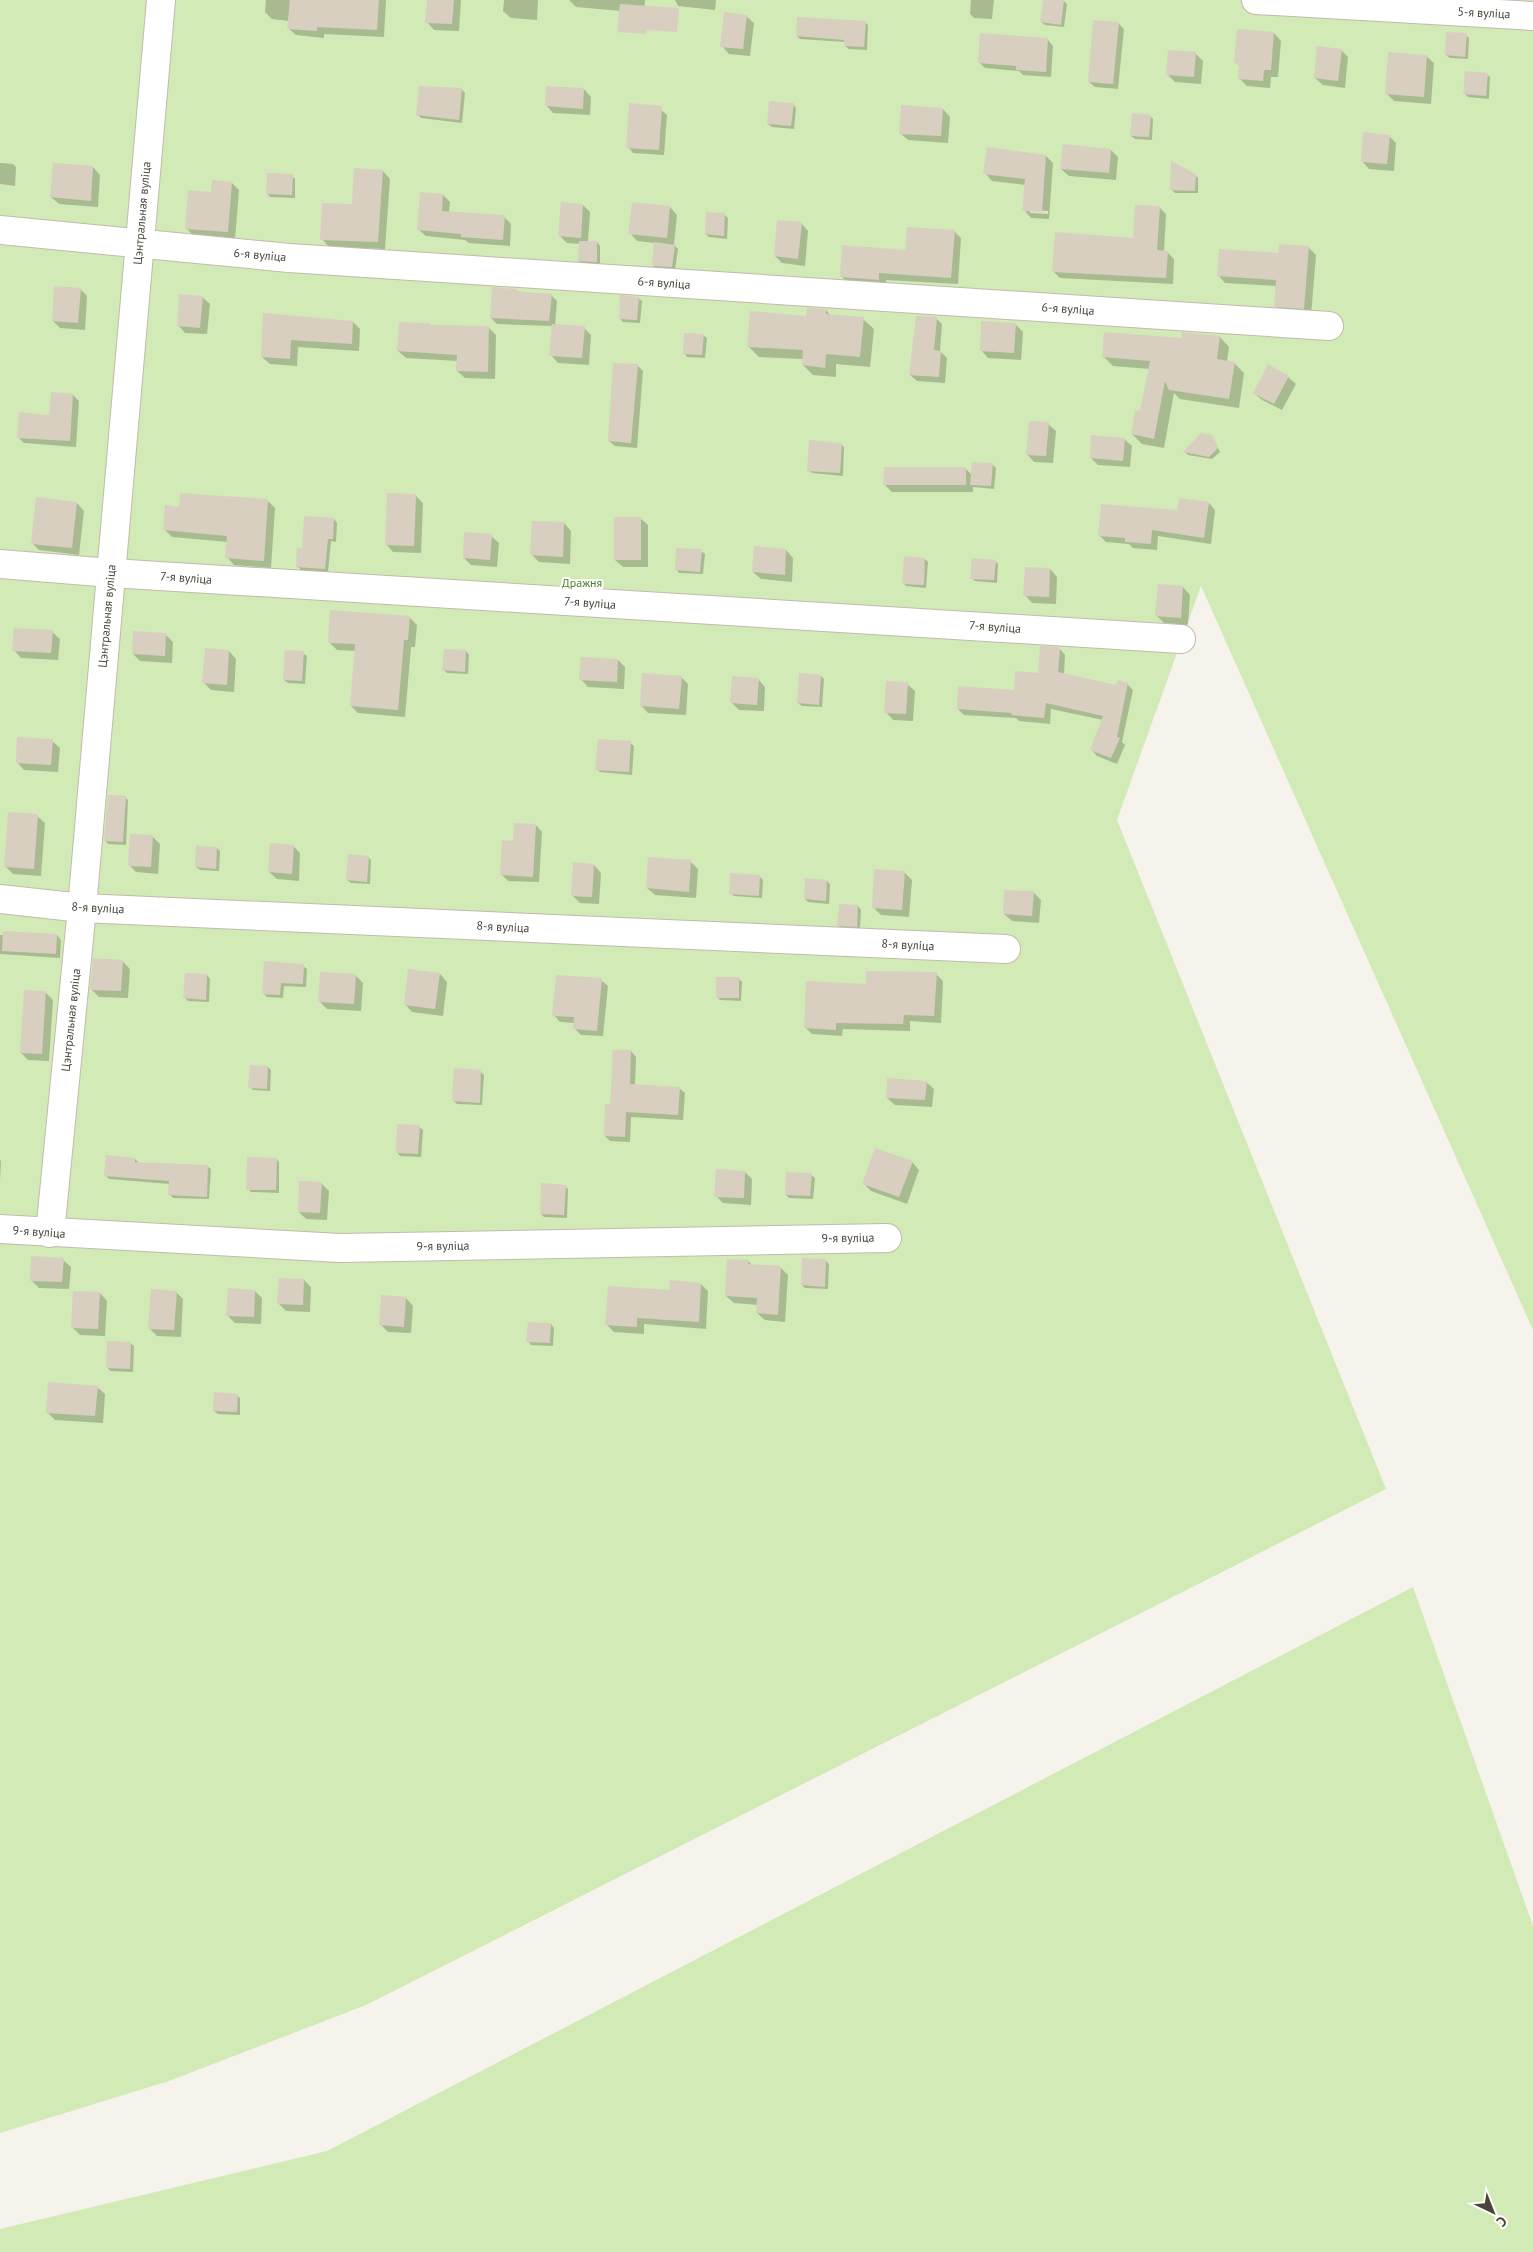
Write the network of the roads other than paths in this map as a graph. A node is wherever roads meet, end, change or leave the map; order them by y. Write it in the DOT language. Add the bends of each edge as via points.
graph roads {
  1 [pos="162,0"];
  2 [pos="1256,0"];
  3 [pos="1533,16"];
  4 [pos="0,230"];
  5 [pos="139,244"];
  6 [pos="1330,326"];
  7 [pos="0,564"];
  8 [pos="111,573"];
  9 [pos="1181,639"];
  10 [pos="0,899"];
  11 [pos="82,908"];
  12 [pos="1006,950"];
  13 [pos="0,1229"];
  14 [pos="50,1232"];
  15 [pos="887,1238"];
  1 -- 5 [label="street, Цэнтральная вуліца"];
  2 -- 3 [label="street, 5-я вуліца"];
  4 -- 5 [label="street, 6-я вуліца"];
  5 -- 6 [label="street, 6-я вуліца" via="289,258"];
  5 -- 8 [label="street, Цэнтральная вуліца"];
  7 -- 8 [label="street, 7-я вуліца"];
  8 -- 9 [label="street, 7-я вуліца"];
  8 -- 11 [label="street, Цэнтральная вуліца"];
  10 -- 11 [label="street, 8-я вуліца"];
  11 -- 12 [label="street, 8-я вуліца"];
  11 -- 14 [label="street, Цэнтральная вуліца"];
  13 -- 14 [label="street, 9-я вуліца"];
  14 -- 15 [label="street, 9-я вуліца" via="340,1248"];
}
